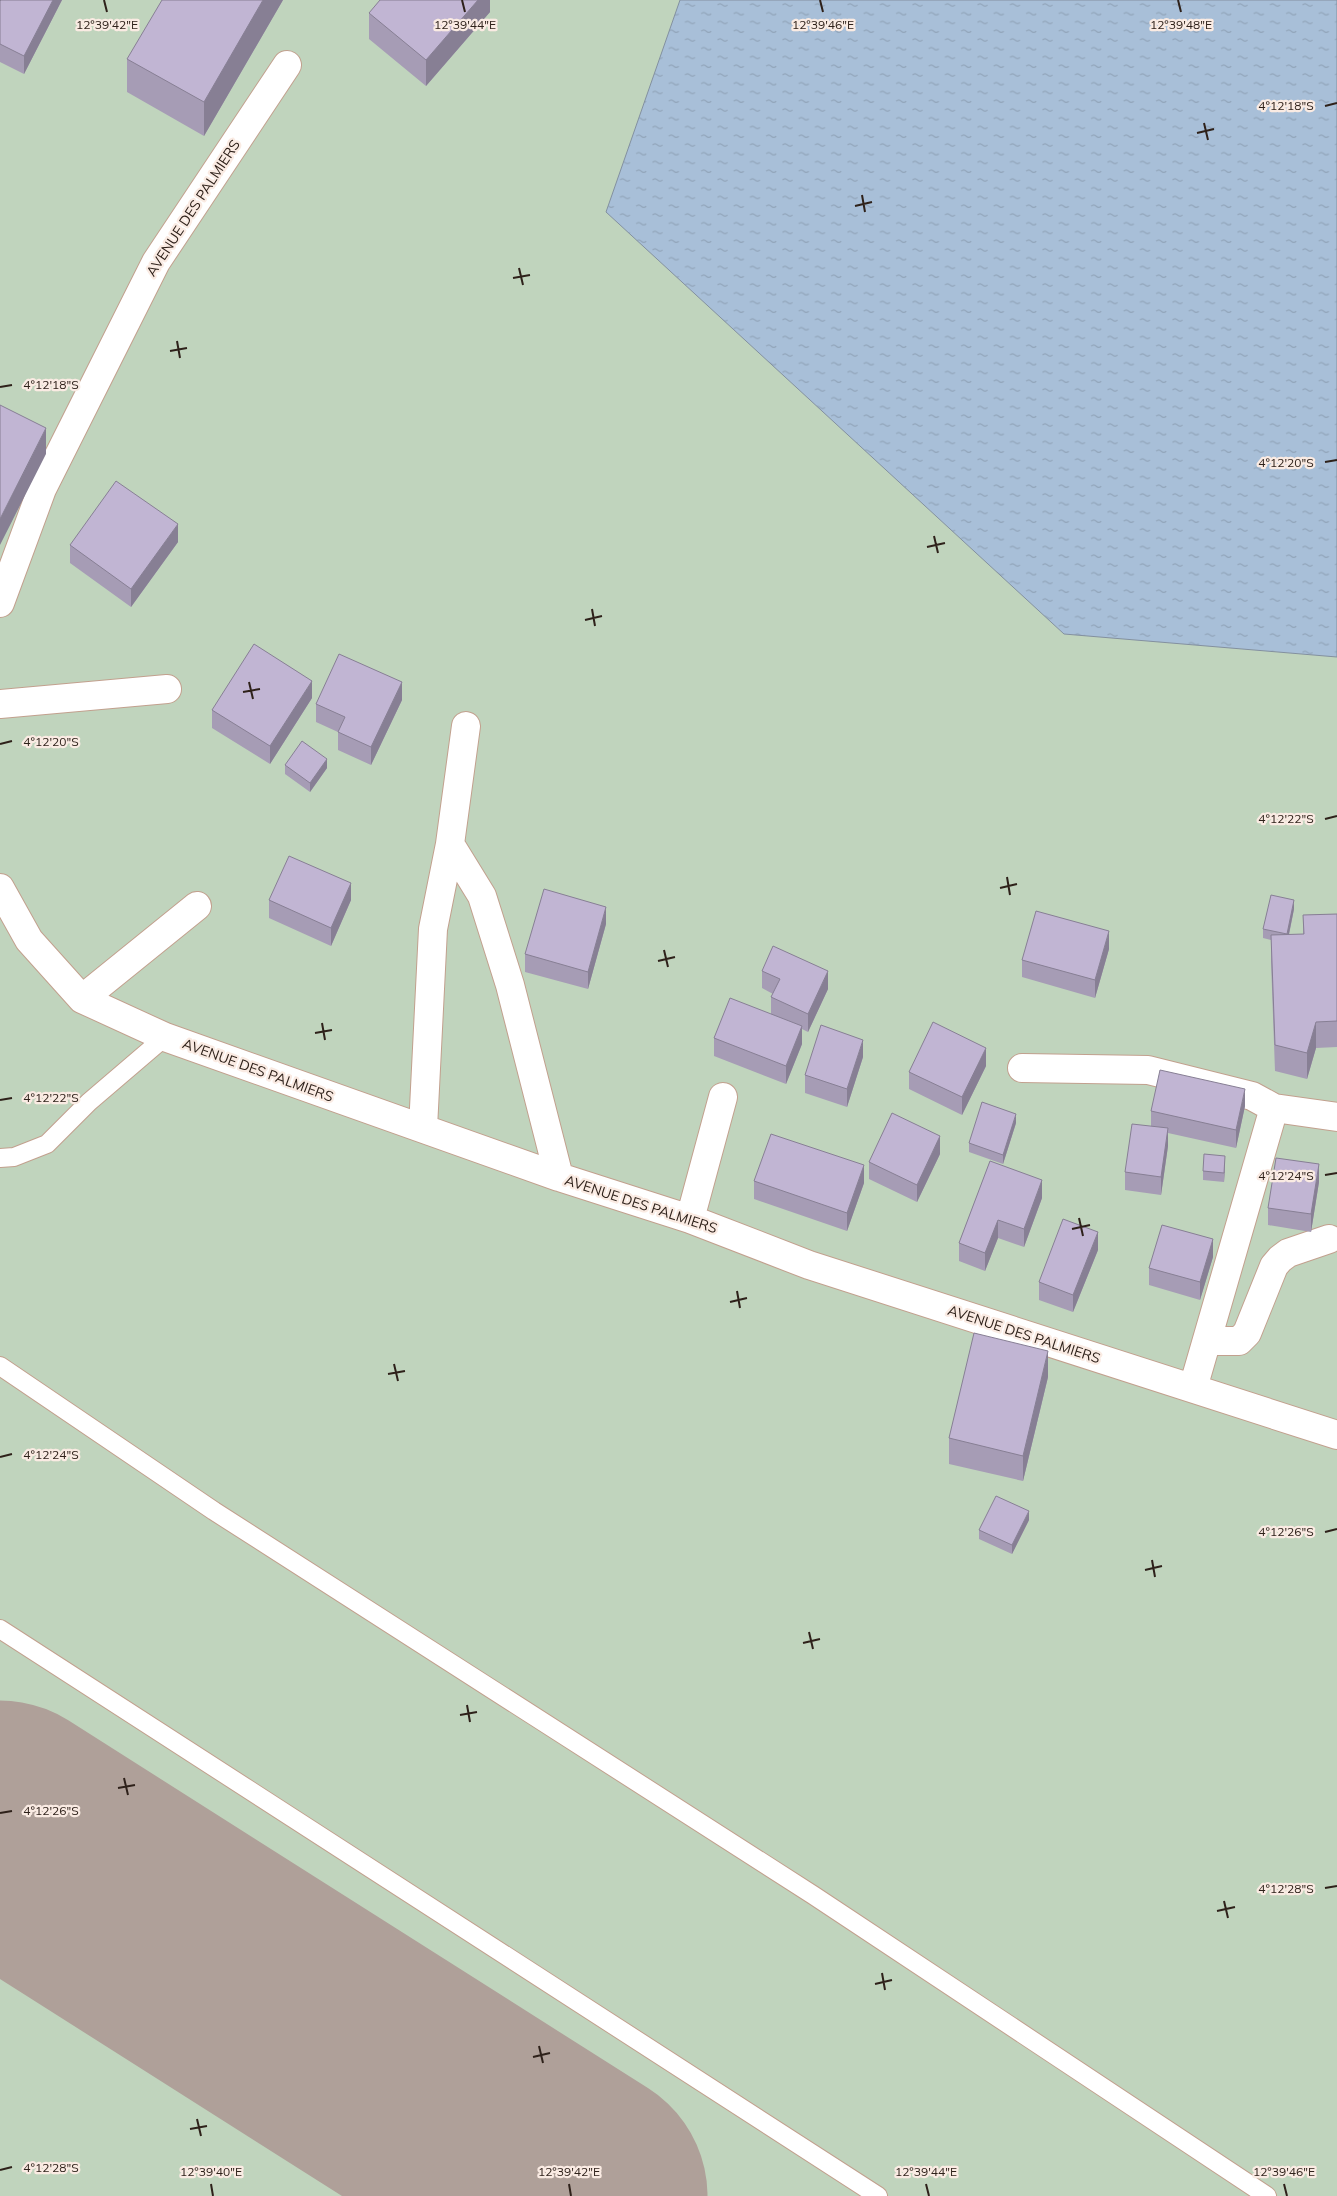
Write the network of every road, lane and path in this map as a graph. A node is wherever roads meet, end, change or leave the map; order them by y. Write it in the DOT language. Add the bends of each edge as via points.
graph roads {
  1 [pos="287,65"];
  2 [pos="0,603"];
  3 [pos="167,689"];
  4 [pos="0,704"];
  5 [pos="466,726"];
  6 [pos="450,844"];
  7 [pos="0,888"];
  8 [pos="197,906"];
  9 [pos="82,999"];
  10 [pos="165,1037"];
  11 [pos="1022,1068"];
  12 [pos="723,1097"];
  13 [pos="1274,1108"];
  14 [pos="1337,1117"];
  15 [pos="423,1128"];
  16 [pos="0,1158"];
  17 [pos="559,1176"];
  18 [pos="690,1218"];
  19 [pos="1329,1239"];
  20 [pos="1206,1341"];
  21 [pos="0,1366"];
  22 [pos="1193,1388"];
  23 [pos="1337,1435"];
  24 [pos="0,1629"];
  25 [pos="878,2196"];
  26 [pos="1267,2196"];
  1 -- 2 [label="street, AVENUE DES PALMIERS" via="156,262 42,489"];
  3 -- 4 [label="street"];
  5 -- 6 [label="street"];
  6 -- 15 [label="street" via="433,929"];
  6 -- 17 [label="street" via="482,896 510,985"];
  7 -- 9 [label="street, AVENUE DES PALMIERS" via="29,940"];
  8 -- 9 [label="street"];
  9 -- 10 [label="street, AVENUE DES PALMIERS"];
  10 -- 15 [label="street, AVENUE DES PALMIERS"];
  10 -- 16 [label="lane" via="47,1144 14,1157"];
  11 -- 13 [label="street" via="1148,1070 1252,1096"];
  12 -- 18 [label="street"];
  13 -- 14 [label="street"];
  13 -- 20 [label="street"];
  15 -- 17 [label="street, AVENUE DES PALMIERS"];
  17 -- 18 [label="street, AVENUE DES PALMIERS"];
  18 -- 22 [label="street, AVENUE DES PALMIERS" via="809,1265"];
  19 -- 20 [label="street" via="1288,1253 1274,1266 1247,1332 1239,1341"];
  20 -- 22 [label="street"];
  21 -- 26 [label="lane" via="214,1511 804,1890"];
  22 -- 23 [label="street, AVENUE DES PALMIERS"];
  24 -- 25 [label="lane"];
}
